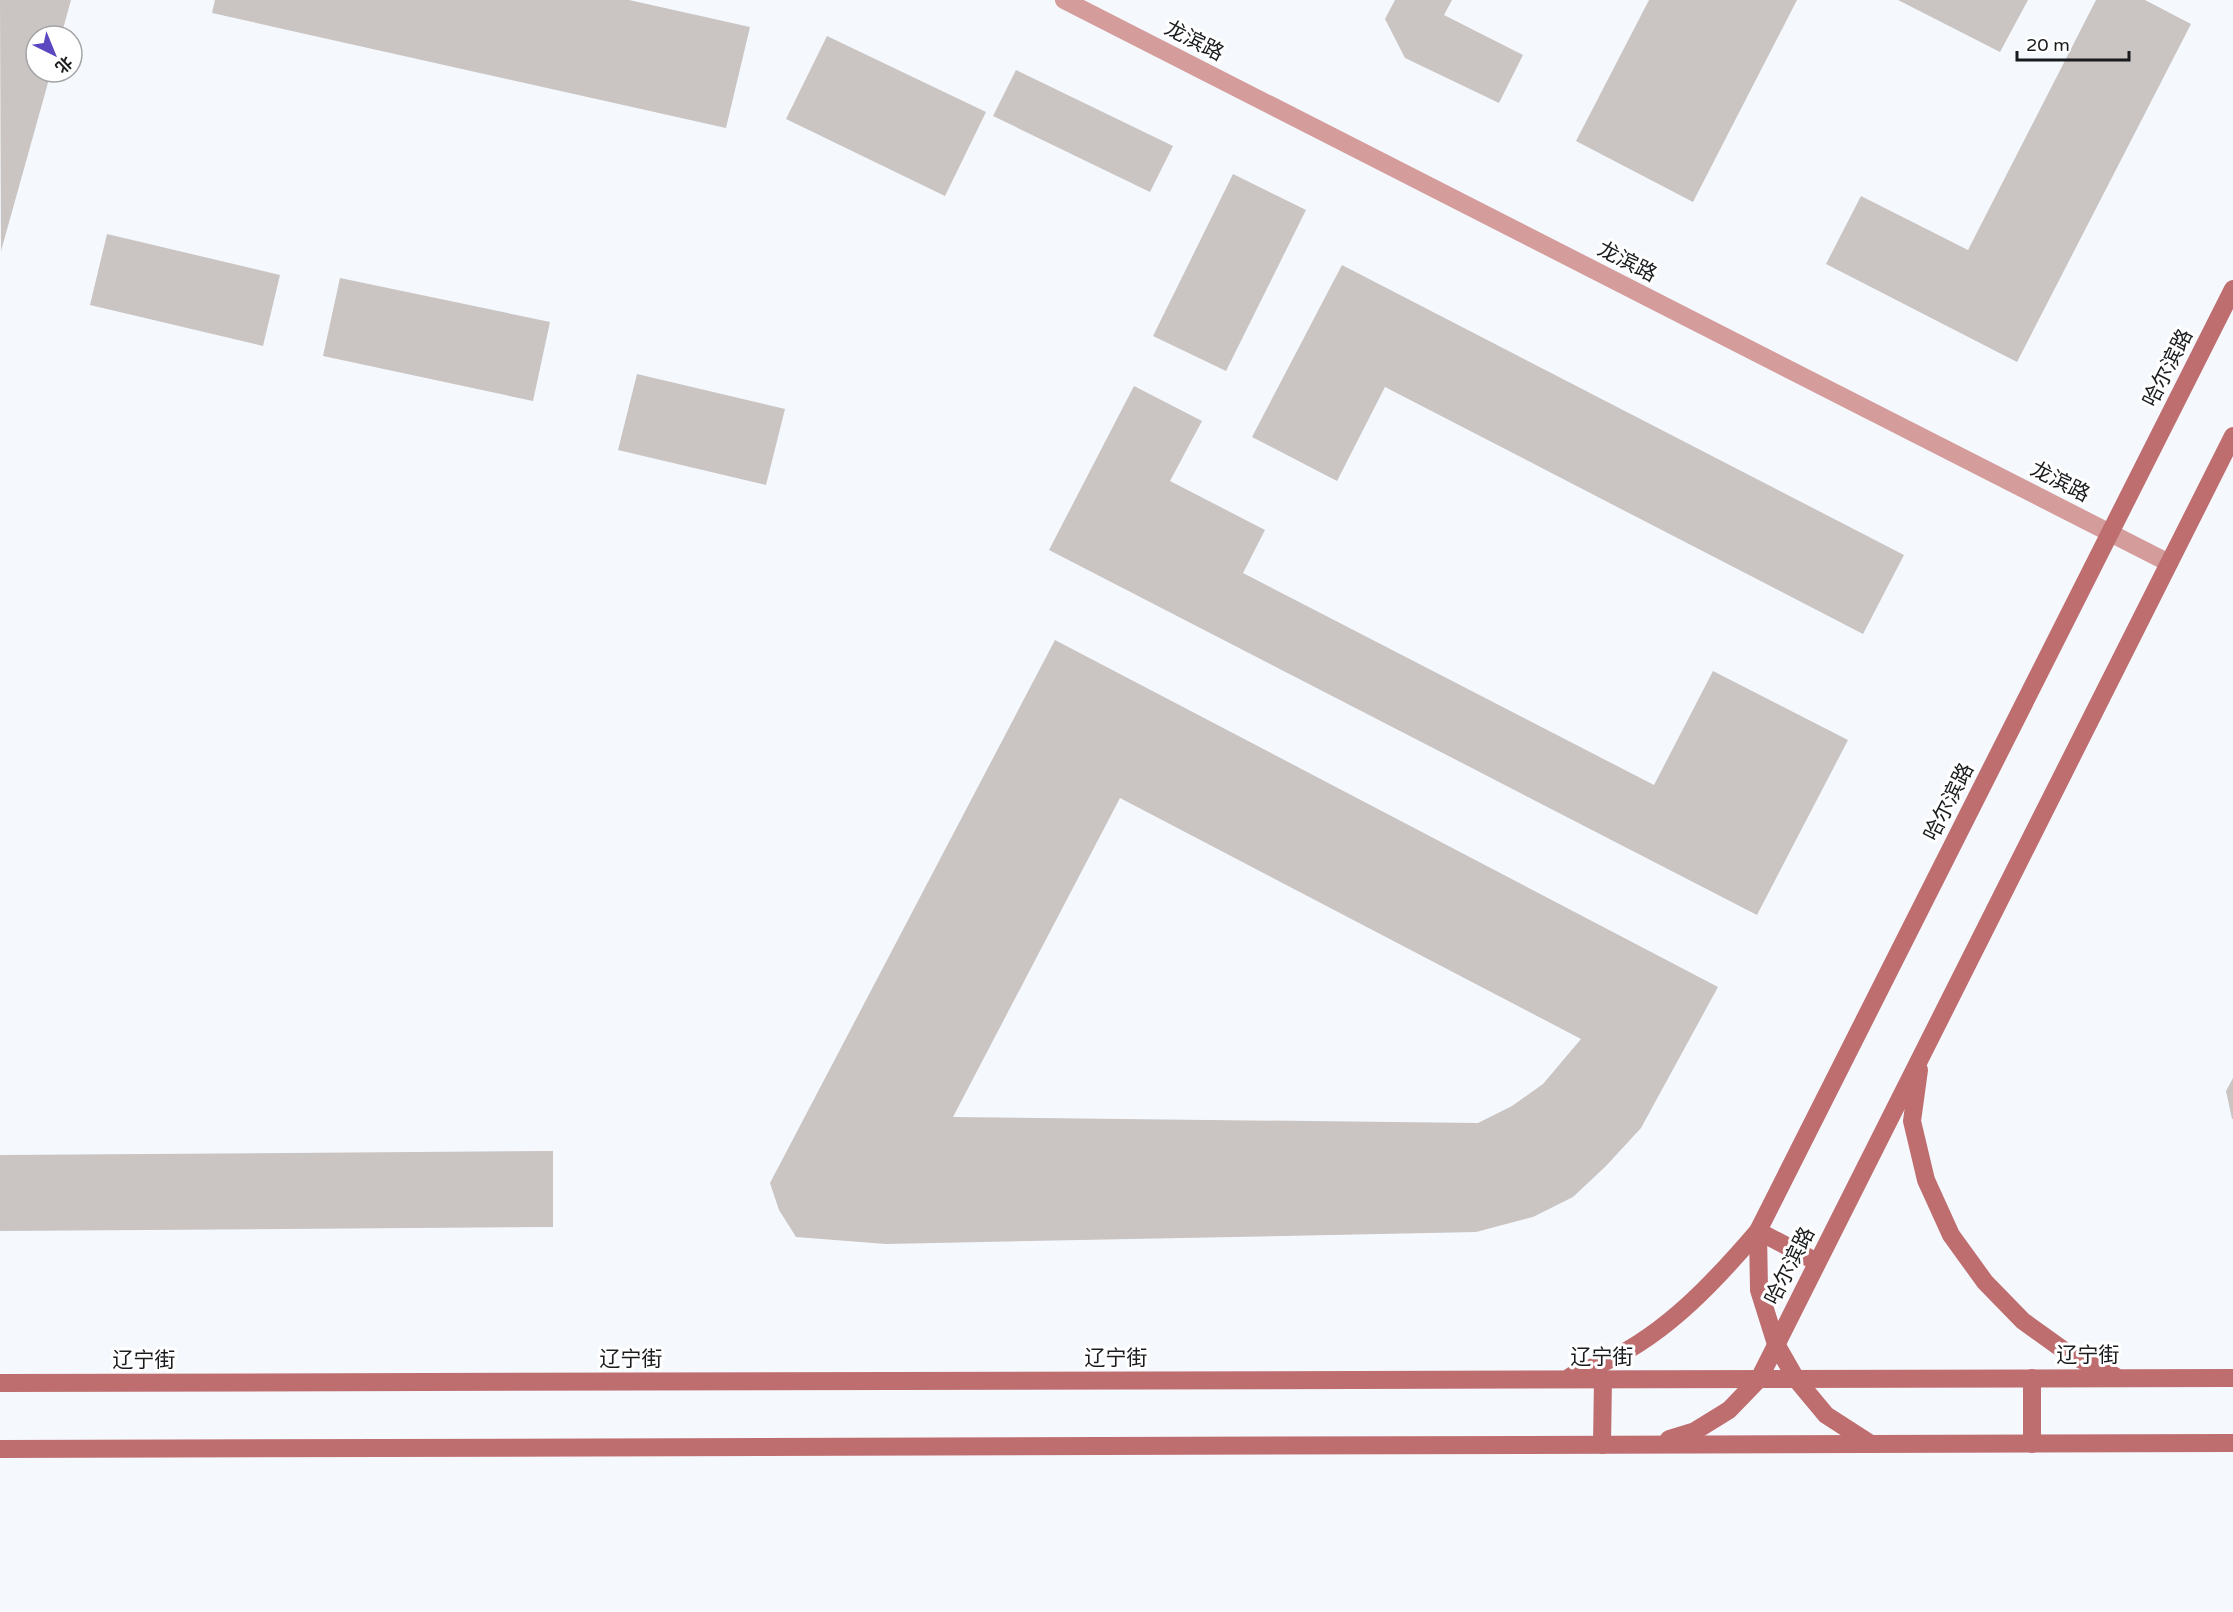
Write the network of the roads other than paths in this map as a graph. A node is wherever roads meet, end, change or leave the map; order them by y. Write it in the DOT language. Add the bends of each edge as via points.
graph roads {
  1 [pos="1064,0"];
  2 [pos="2233,290"];
  3 [pos="2233,436"];
  4 [pos="2110,533"];
  5 [pos="2169,563"];
  6 [pos="1920,1058"];
  7 [pos="1758,1231"];
  8 [pos="1818,1262"];
  9 [pos="1776,1344"];
  10 [pos="2032,1378"];
  11 [pos="2120,1378"];
  12 [pos="2233,1378"];
  13 [pos="1562,1379"];
  14 [pos="1603,1379"];
  15 [pos="1759,1379"];
  16 [pos="1796,1379"];
  17 [pos="0,1383"];
  18 [pos="2233,1443"];
  19 [pos="1870,1444"];
  20 [pos="2032,1444"];
  21 [pos="1602,1445"];
  22 [pos="1650,1445"];
  23 [pos="0,1449"];
  1 -- 4 [label="street, 龙滨路"];
  2 -- 4 [label="street, 哈尔滨路"];
  3 -- 5 [label="street, 哈尔滨路"];
  4 -- 5 [label="street, 龙滨路"];
  4 -- 7 [label="street, 哈尔滨路"];
  5 -- 6 [label="street, 哈尔滨路"];
  6 -- 8 [label="street, 哈尔滨路"];
  6 -- 11 [label="street" via="1912,1121 1926,1180 1951,1235 1985,1282 2023,1321 2069,1354"];
  7 -- 8 [label="street"];
  7 -- 9 [label="street, 哈尔滨路" via="1760,1290"];
  7 -- 13 [label="street" via="1687,1306 1649,1336 1610,1360"];
  8 -- 9 [label="street, 哈尔滨路"];
  9 -- 15 [label="street, 哈尔滨路"];
  9 -- 16 [label="street, 哈尔滨路"];
  10 -- 11 [label="street, 辽宁街"];
  10 -- 16 [label="street, 辽宁街"];
  10 -- 20 [label="street"];
  11 -- 12 [label="street, 辽宁街"];
  13 -- 14 [label="street, 辽宁街"];
  13 -- 17 [label="street, 辽宁街"];
  14 -- 15 [label="street, 辽宁街"];
  14 -- 21 [label="street"];
  15 -- 16 [label="street, 辽宁街"];
  15 -- 22 [label="street, 哈尔滨路" via="1729,1410 1695,1431"];
  16 -- 19 [label="street, 哈尔滨路" via="1826,1415"];
  18 -- 20 [label="street"];
  19 -- 20 [label="street"];
  19 -- 22 [label="street"];
  21 -- 22 [label="street"];
  21 -- 23 [label="street"];
}
